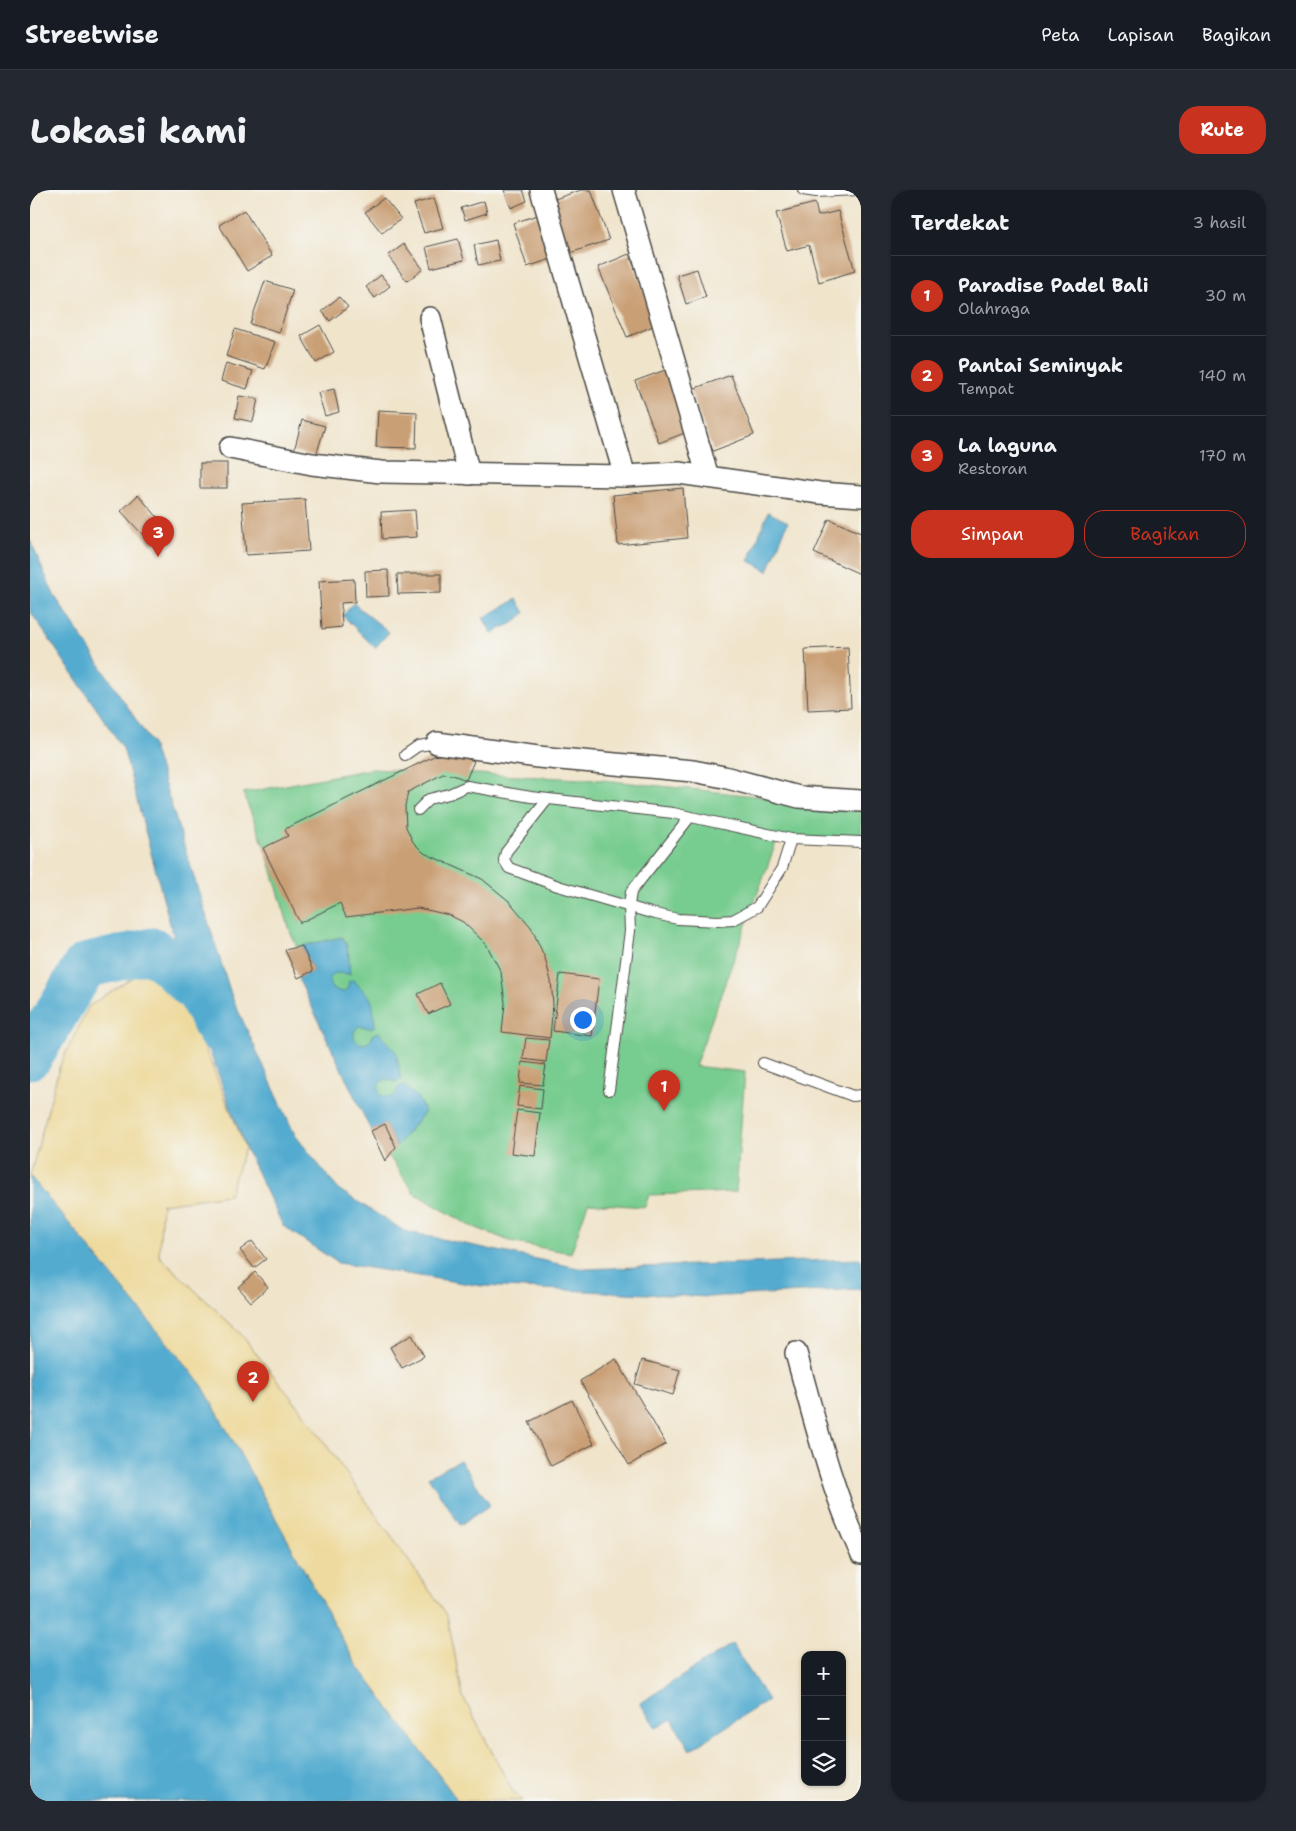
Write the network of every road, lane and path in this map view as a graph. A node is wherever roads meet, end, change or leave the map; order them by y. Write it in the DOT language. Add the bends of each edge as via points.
graph roads {
  1 [pos="541,190"];
  2 [pos="624,190"];
  3 [pos="803,190"];
  4 [pos="856,190"];
  5 [pos="430,318"];
  6 [pos="230,448"];
  7 [pos="469,474"];
  8 [pos="625,476"];
  9 [pos="708,477"];
  10 [pos="861,496"];
  11 [pos="437,743"];
  12 [pos="405,755"];
  13 [pos="547,800"];
  14 [pos="861,801"];
  15 [pos="418,810"];
  16 [pos="690,817"];
  17 [pos="790,839"];
  18 [pos="861,842"];
  19 [pos="629,905"];
  20 [pos="764,1063"];
  21 [pos="609,1090"];
  22 [pos="861,1095"];
  23 [pos="796,1353"];
  24 [pos="861,1553"];
  1 -- 8 [label="street"];
  2 -- 9 [label="street"];
  3 -- 4 [label="lane"];
  5 -- 7 [label="street"];
  6 -- 7 [label="street" via="312,464 381,472"];
  7 -- 8 [label="street"];
  8 -- 9 [label="street" via="679,473"];
  9 -- 10 [label="street"];
  11 -- 12 [label="lane" via="418,746"];
  11 -- 14 [label="street" via="538,757 693,772 799,797"];
  13 -- 15 [label="lane" via="467,786 429,799"];
  13 -- 16 [label="lane" via="645,809"];
  13 -- 19 [label="lane" via="506,852 504,860 508,868 558,886"];
  16 -- 17 [label="lane"];
  16 -- 19 [label="lane" via="635,885"];
  17 -- 18 [label="lane"];
  17 -- 19 [label="lane" via="782,868 770,890 757,907 733,920 678,919"];
  19 -- 21 [label="lane" via="630,931"];
  20 -- 22 [label="lane" via="852,1096"];
  23 -- 24 [label="street" via="831,1481"];
}
